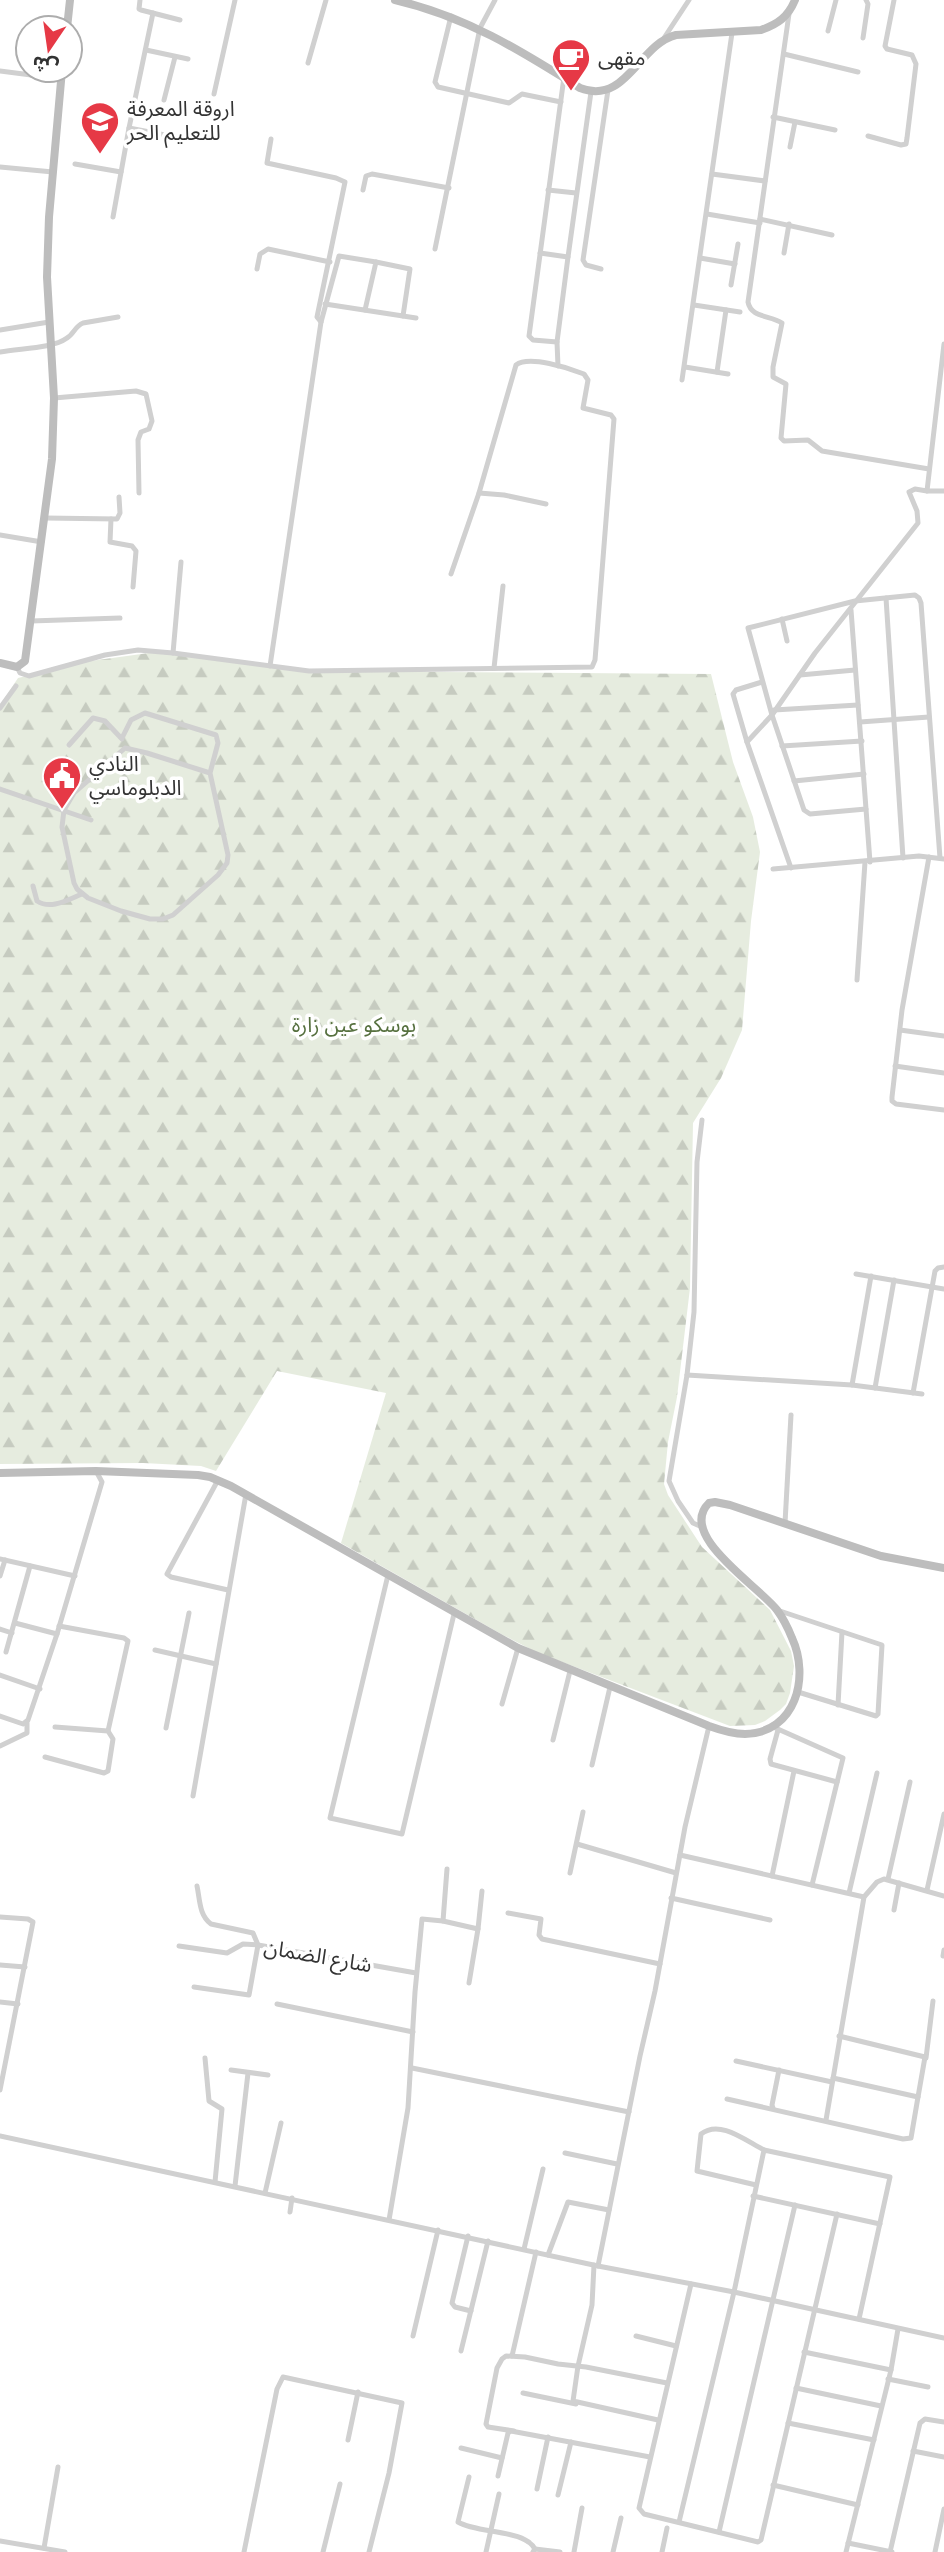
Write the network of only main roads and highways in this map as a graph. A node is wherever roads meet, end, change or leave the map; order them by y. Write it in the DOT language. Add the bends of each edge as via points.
graph roads {
  1 [pos="396,0"];
  2 [pos="795,0"];
  3 [pos="416,2"];
  4 [pos="61,84"];
  5 [pos="0,663"];
  6 [pos="0,1473"];
  7 [pos="944,1568"];
  1 -- 3 [label="main road"];
  2 -- 3 [label="main road" via="789,14 761,30 664,38 620,83 591,92 480,28"];
  4 -- 5 [label="main road" via="47,277 54,398 52,459 25,661 17,667"];
  6 -- 7 [label="main road" via="96,1471 198,1475 218,1480 518,1648 709,1726 745,1734 775,1728 784,1717 798,1692 799,1655 777,1610 720,1556 702,1527 709,1503 881,1556"];
}
